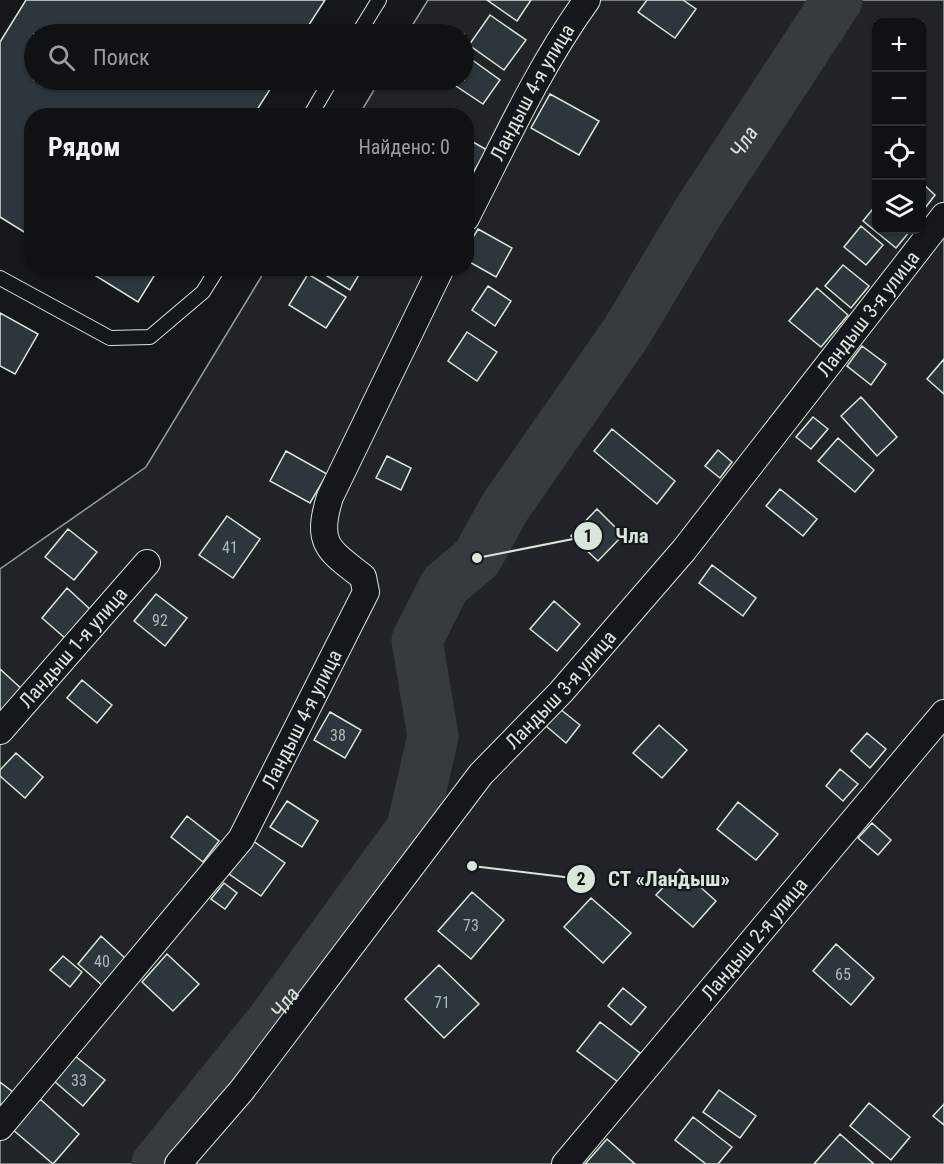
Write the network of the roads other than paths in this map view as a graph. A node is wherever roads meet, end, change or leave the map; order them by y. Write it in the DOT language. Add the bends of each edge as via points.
graph roads {
  1 [pos="379,0"];
  2 [pos="587,0"];
  3 [pos="364,24"];
  4 [pos="325,90"];
  5 [pos="315,108"];
  6 [pos="474,202"];
  7 [pos="944,216"];
  8 [pos="213,276"];
  9 [pos="437,276"];
  10 [pos="0,278"];
  11 [pos="147,563"];
  12 [pos="944,713"];
  13 [pos="0,731"];
  14 [pos="0,1127"];
  15 [pos="178,1164"];
  16 [pos="565,1164"];
  1 -- 3 [label="lane"];
  2 -- 6 [label="street, Ландыш 4-я улица" via="532,88"];
  4 -- 5 [label="lane"];
  7 -- 15 [label="street, Ландыш 3-я улица" via="684,550 561,692 481,774 242,1090"];
  8 -- 10 [label="lane" via="203,292 150,337 110,338"];
  9 -- 14 [label="street, Ландыш 4-я улица" via="323,519 328,547 335,557 363,577 366,592 241,839"];
  11 -- 13 [label="street, Ландыш 1-я улица"];
  12 -- 16 [label="street, Ландыш 2-я улица"];
}
